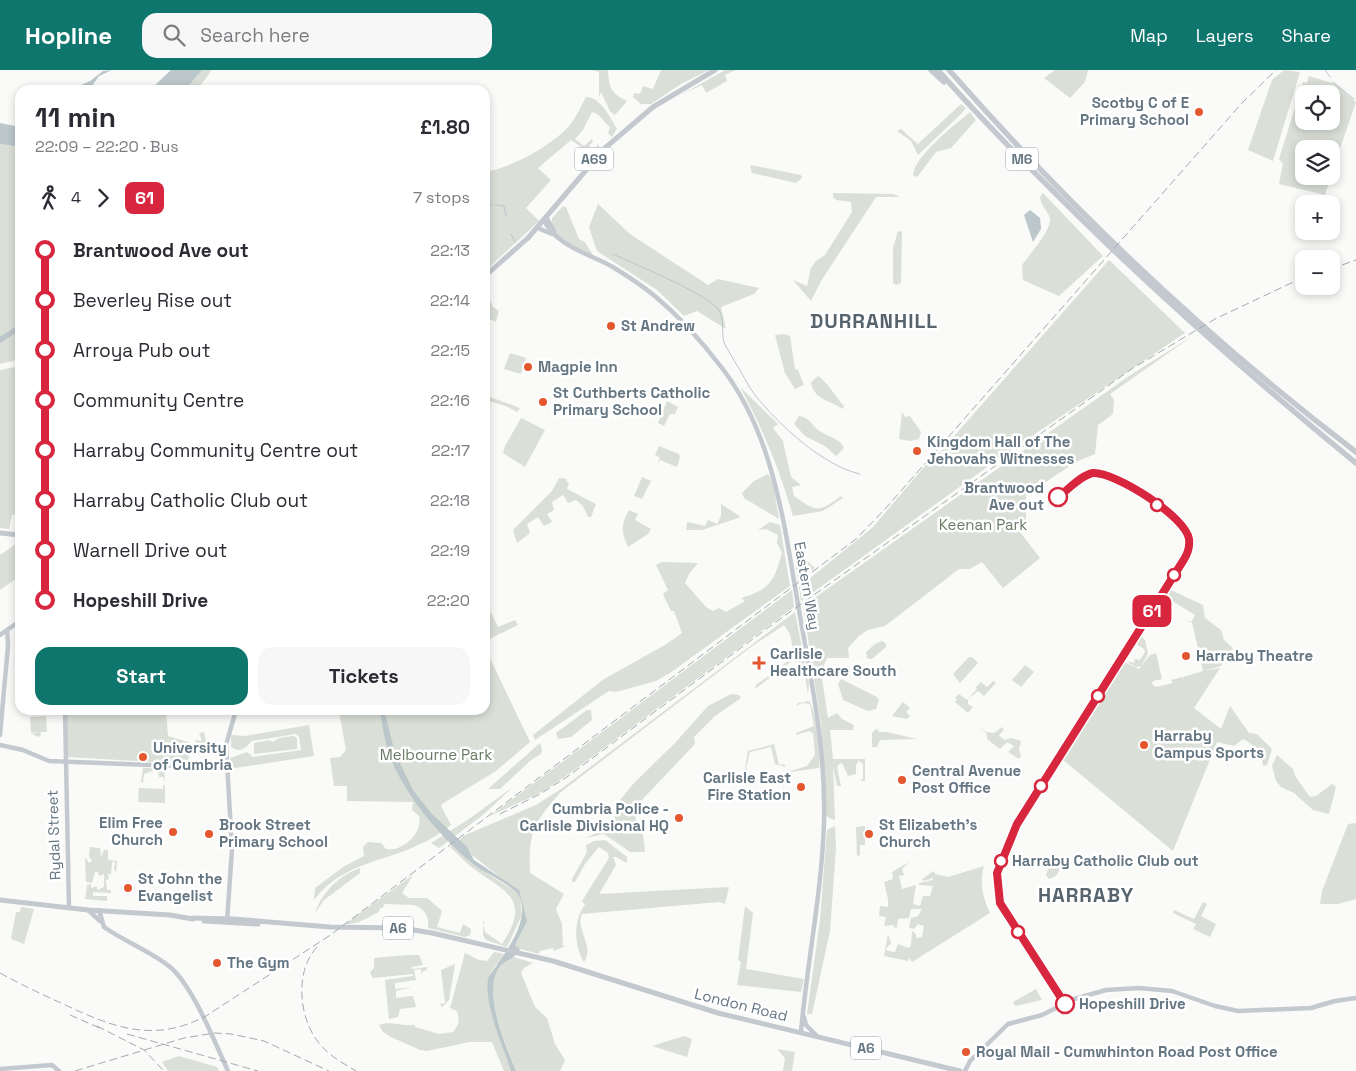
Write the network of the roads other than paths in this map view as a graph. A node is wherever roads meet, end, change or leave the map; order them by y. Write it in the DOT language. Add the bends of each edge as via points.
graph roads {
  1 [pos="716,70"];
  2 [pos="931,70"];
  3 [pos="938,70"];
  4 [pos="949,70"];
  5 [pos="952,70"];
  6 [pos="973,98"];
  7 [pos="966,103"];
  8 [pos="546,221"];
  9 [pos="540,230"];
  10 [pos="558,236"];
  11 [pos="528,238"];
  12 [pos="490,272"];
  13 [pos="1356,452"];
  14 [pos="1356,463"];
  15 [pos="0,533"];
  16 [pos="15,534"];
  17 [pos="1189,538"];
  18 [pos="15,624"];
  19 [pos="7,630"];
  20 [pos="0,635"];
  21 [pos="65,715"];
  22 [pos="234,715"];
  23 [pos="0,735"];
  24 [pos="0,745"];
  25 [pos="65,761"];
  26 [pos="227,768"];
  27 [pos="0,900"];
  28 [pos="69,908"];
  29 [pos="86,910"];
  30 [pos="99,910"];
  31 [pos="227,921"];
  32 [pos="100,922"];
  33 [pos="1356,998"];
  34 [pos="1065,1004"];
  35 [pos="803,1009"];
  36 [pos="801,1032"];
  37 [pos="818,1036"];
  38 [pos="0,1069"];
  39 [pos="58,1069"];
  40 [pos="228,1071"];
  41 [pos="960,1071"];
  42 [pos="965,1071"];
  1 -- 8 [label="main road, A69" via="642,115 594,159"];
  2 -- 7 [label="highway"];
  3 -- 7 [label="highway, M6"];
  4 -- 6 [label="highway, M6"];
  5 -- 6 [label="highway"];
  6 -- 13 [label="highway, M6" via="1112,241 1211,332 1306,414"];
  7 -- 14 [label="highway, M6" via="1107,246 1192,325"];
  8 -- 9 [label="main road, A69"];
  8 -- 10 [label="street, Eastern Way"];
  8 -- 11 [label="main road, A69"];
  9 -- 10 [label="street, Eastern Way"];
  9 -- 11 [label="main road, A69"];
  10 -- 35 [label="street, Eastern Way" via="566,244 612,267 656,298 708,349 732,380 771,466 818,719 824,803 819,887"];
  11 -- 12 [label="main road, A69"];
  15 -- 16 [label="main road"];
  17 -- 34 [label="street" via="1183,561 1017,824 997,873 1000,903"];
  18 -- 19 [label="street"];
  19 -- 20 [label="street"];
  19 -- 23 [label="street"];
  21 -- 25 [label="street, Rydal Street"];
  22 -- 26 [label="street" via="226,741"];
  24 -- 25 [label="street" via="48,760"];
  25 -- 26 [label="street"];
  25 -- 28 [label="street, Rydal Street"];
  26 -- 31 [label="street" via="232,849"];
  27 -- 28 [label="main road, A6"];
  28 -- 29 [label="main road, A6"];
  29 -- 30 [label="main road, A6"];
  29 -- 32 [label="street"];
  30 -- 31 [label="main road, A6"];
  30 -- 32 [label="street"];
  31 -- 36 [label="main road, London Road / A6" via="416,930 494,946 708,1010"];
  32 -- 40 [label="street" via="106,929 171,967 193,1000"];
  33 -- 34 [label="street" via="1311,1008 1238,1011 1172,991 1139,988 1106,990"];
  34 -- 42 [label="street" via="1042,1015 1008,1024 970,1061"];
  35 -- 36 [label="street, Eastern Way"];
  35 -- 37 [label="street" via="806,1026"];
  36 -- 37 [label="main road, London Road / A6"];
  37 -- 41 [label="main road, London Road / A6"];
  38 -- 39 [label="street" via="52,1065"];
}
